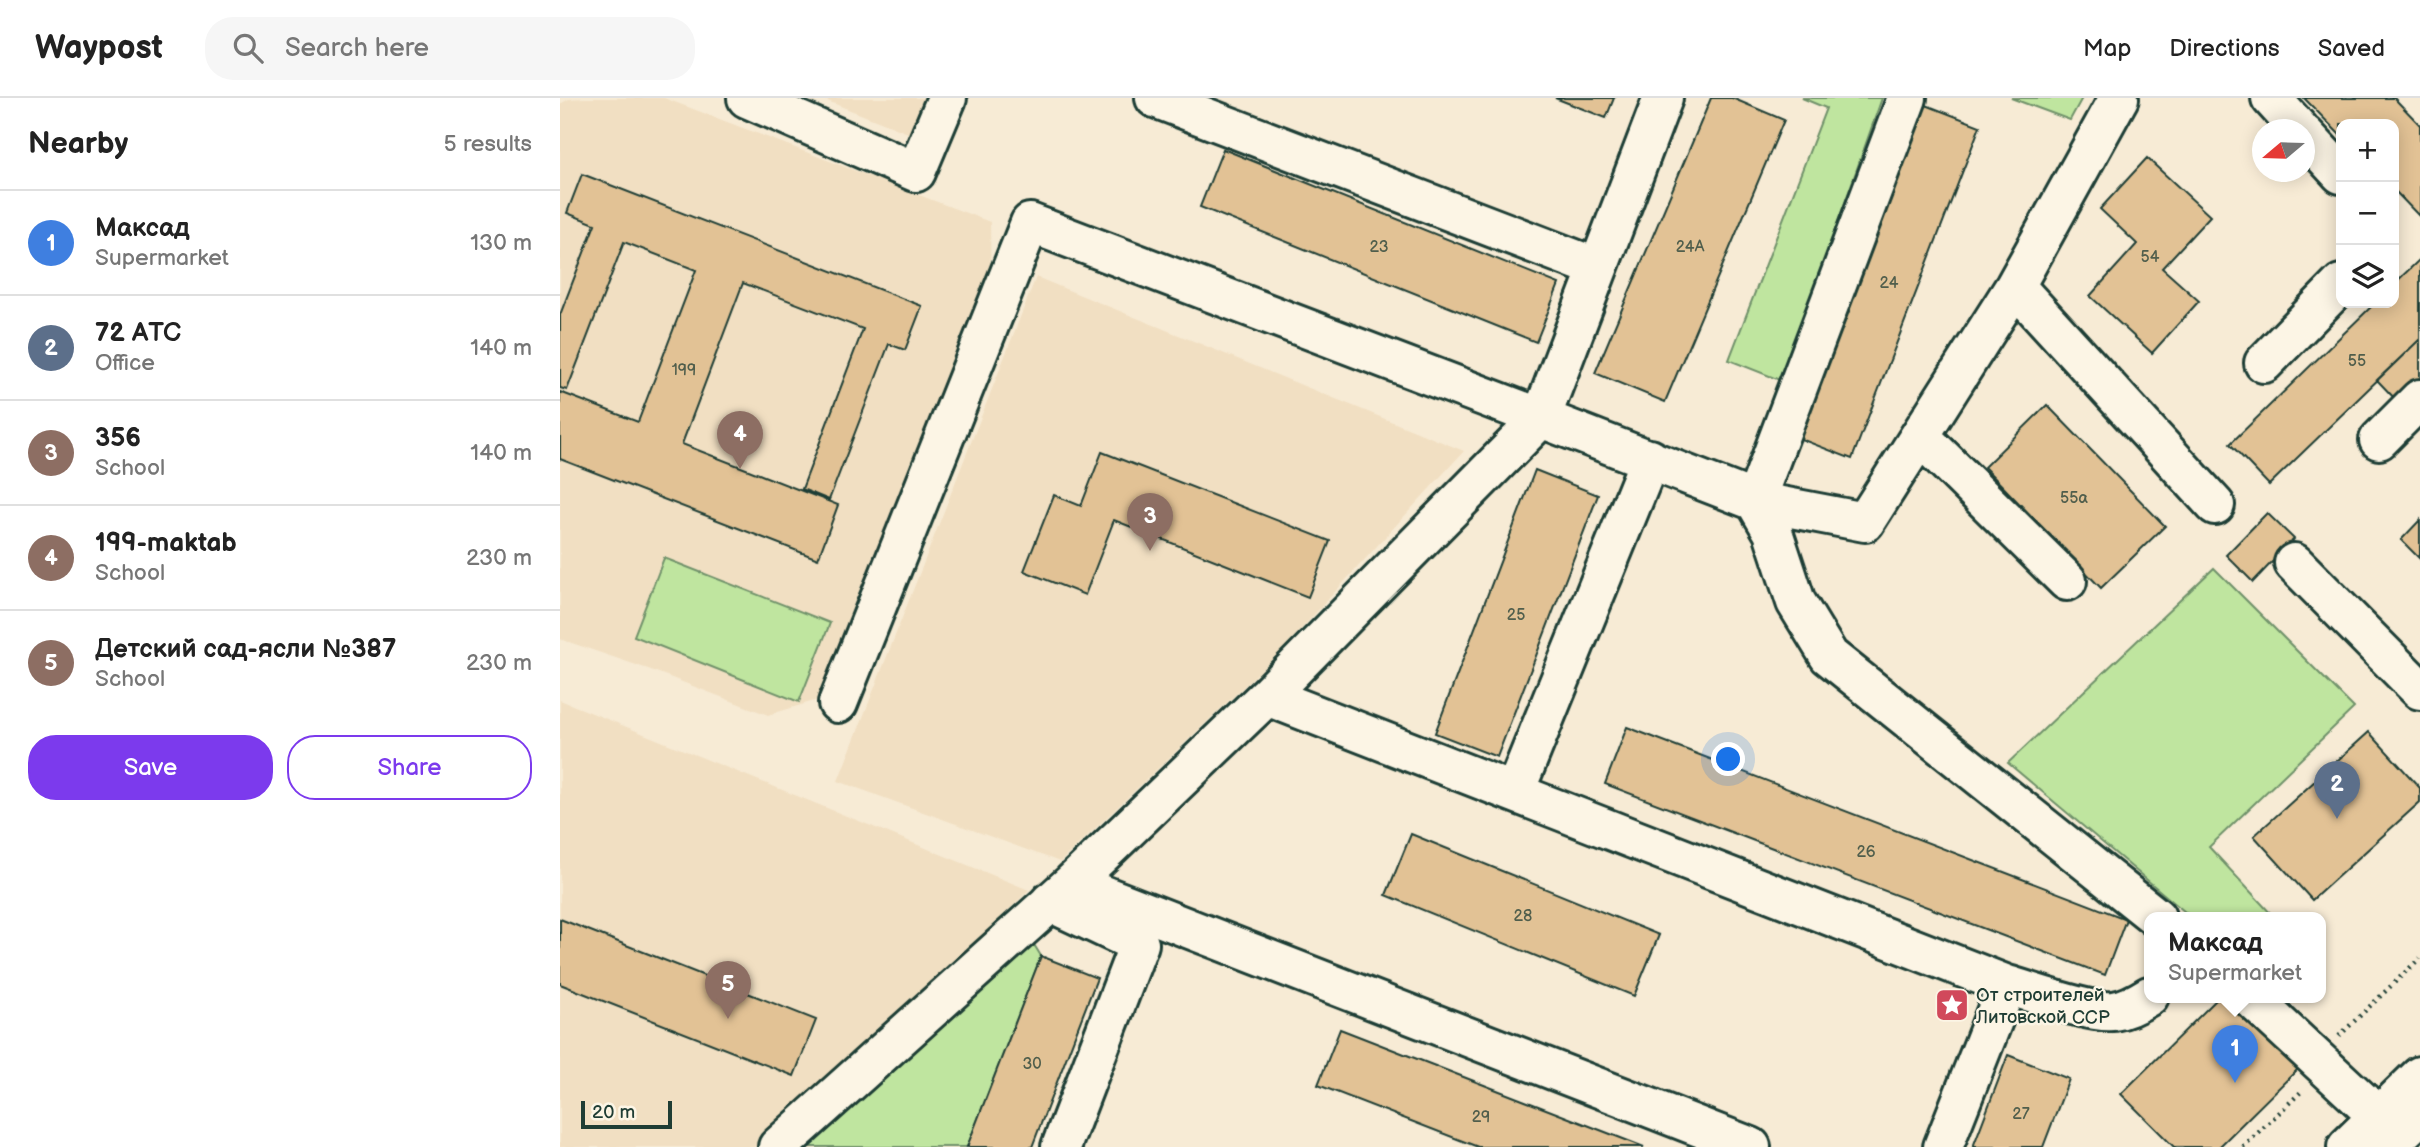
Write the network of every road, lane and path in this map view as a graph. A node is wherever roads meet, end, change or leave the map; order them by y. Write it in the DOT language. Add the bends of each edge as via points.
graph roads {
  1 [pos="747,98"];
  2 [pos="947,98"];
  3 [pos="1154,98"];
  4 [pos="1663,98"];
  5 [pos="1907,98"];
  6 [pos="2119,98"];
  7 [pos="2271,98"];
  8 [pos="2290,119"];
  9 [pos="2315,145"];
  10 [pos="2336,168"];
  11 [pos="1598,268"];
  12 [pos="2015,286"];
  13 [pos="2336,289"];
  14 [pos="2264,363"];
  15 [pos="2420,400"];
  16 [pos="1541,418"];
  17 [pos="1920,436"];
  18 [pos="2379,440"];
  19 [pos="1650,459"];
  20 [pos="1755,500"];
  21 [pos="2215,505"];
  22 [pos="2294,563"];
  23 [pos="2067,581"];
  24 [pos="2420,690"];
  25 [pos="1267,696"];
  26 [pos="838,704"];
  27 [pos="1516,791"];
  28 [pos="1061,893"];
  29 [pos="2150,912"];
  30 [pos="2007,985"];
  31 [pos="2144,999"];
  32 [pos="2256,1003"];
  33 [pos="2420,1076"];
  34 [pos="2420,1115"];
  35 [pos="2382,1132"];
  36 [pos="778,1147"];
  37 [pos="1060,1147"];
  38 [pos="1751,1147"];
  39 [pos="1942,1147"];
  40 [pos="2347,1147"];
  1 -- 2 [label="main road" via="916,172"];
  3 -- 11 [label="main road"];
  4 -- 11 [label="main road"];
  5 -- 20 [label="main road"];
  6 -- 12 [label="main road"];
  7 -- 8 [label="main road"];
  9 -- 10 [label="main road"];
  11 -- 16 [label="main road"];
  12 -- 17 [label="main road"];
  12 -- 21 [label="main road"];
  13 -- 14 [label="main road"];
  15 -- 18 [label="main road"];
  16 -- 19 [label="main road"];
  16 -- 25 [label="main road"];
  16 -- 26 [label="main road" via="1030,223"];
  17 -- 20 [label="main road" via="1865,522"];
  17 -- 23 [label="main road"];
  19 -- 20 [label="main road"];
  19 -- 27 [label="main road"];
  20 -- 29 [label="main road" via="1773,531 1796,602 1829,656"];
  22 -- 24 [label="main road"];
  25 -- 27 [label="main road"];
  25 -- 28 [label="main road"];
  27 -- 30 [label="main road"];
  28 -- 36 [label="main road"];
  28 -- 37 [label="main road" via="1139,943"];
  28 -- 38 [label="main road"];
  30 -- 31 [label="main road" via="2112,1011"];
  30 -- 39 [label="main road"];
  32 -- 35 [label="main road"];
  33 -- 35 [label="main road"];
  34 -- 35 [label="main road"];
  35 -- 40 [label="main road"];
}
